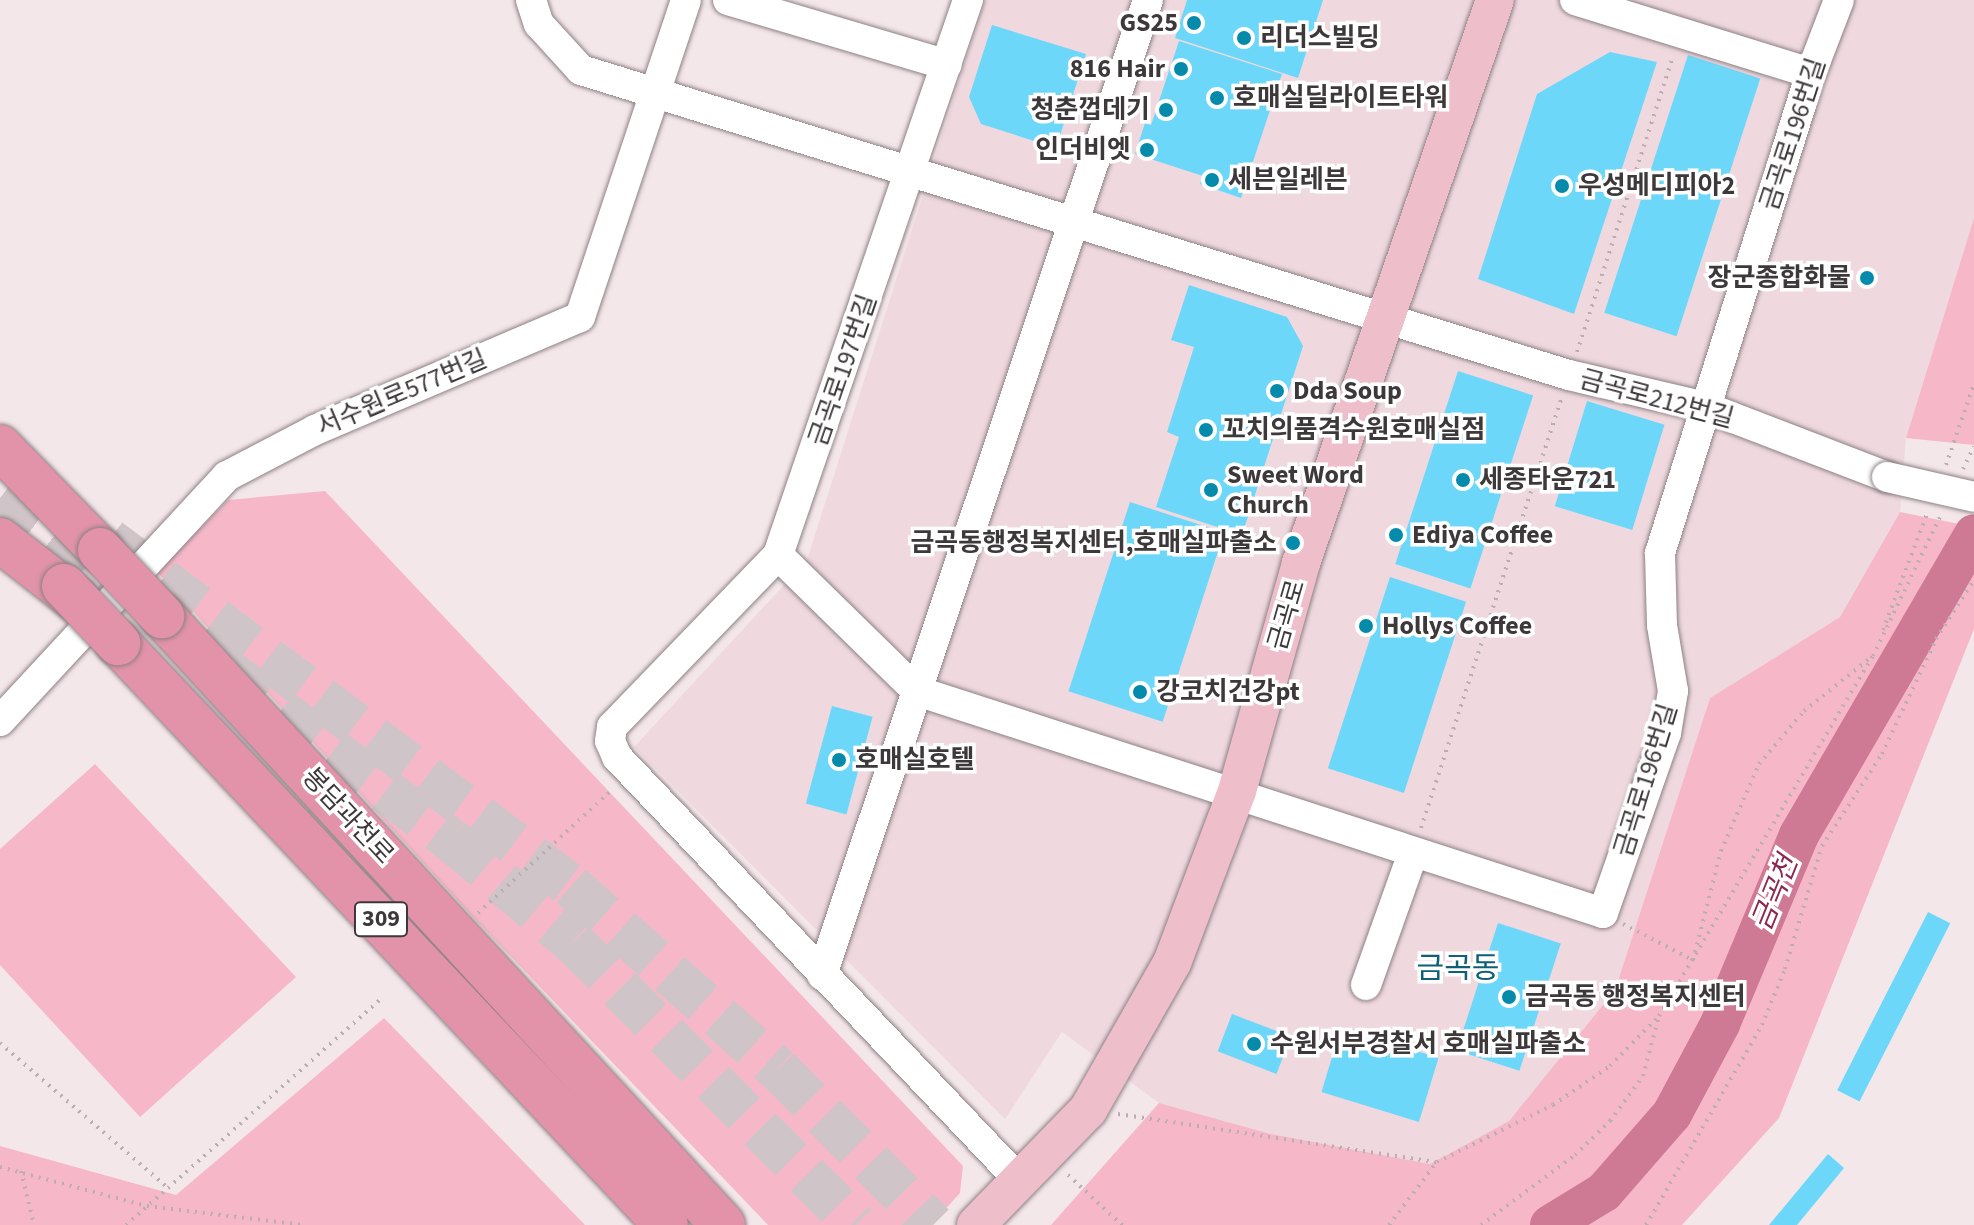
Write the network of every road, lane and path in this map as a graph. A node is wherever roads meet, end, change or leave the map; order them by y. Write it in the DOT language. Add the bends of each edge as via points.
graph roads {
  1 [pos="531,0"];
  2 [pos="686,0"];
  3 [pos="728,0"];
  4 [pos="968,0"];
  5 [pos="1148,0"];
  6 [pos="1495,0"];
  7 [pos="1575,0"];
  8 [pos="1839,0"];
  9 [pos="1681,31"];
  10 [pos="947,65"];
  11 [pos="1811,73"];
  12 [pos="652,91"];
  13 [pos="914,170"];
  14 [pos="1077,219"];
  15 [pos="1385,317"];
  16 [pos="1569,375"];
  17 [pos="1974,384"];
  18 [pos="1705,407"];
  19 [pos="1974,446"];
  20 [pos="0,447"];
  21 [pos="1945,468"];
  22 [pos="1961,491"];
  23 [pos="1934,497"];
  24 [pos="0,518"];
  25 [pos="0,540"];
  26 [pos="778,555"];
  27 [pos="1974,580"];
  28 [pos="70,593"];
  29 [pos="1873,656"];
  30 [pos="917,691"];
  31 [pos="0,721"];
  32 [pos="632,772"];
  33 [pos="1237,791"];
  34 [pos="1413,853"];
  35 [pos="1603,913"];
  36 [pos="473,917"];
  37 [pos="1693,960"];
  38 [pos="822,975"];
  39 [pos="1366,985"];
  40 [pos="382,998"];
  41 [pos="1659,1016"];
  42 [pos="0,1043"];
  43 [pos="1088,1110"];
  44 [pos="1046,1154"];
  45 [pos="1437,1162"];
  46 [pos="0,1167"];
  47 [pos="21,1171"];
  48 [pos="1020,1181"];
  49 [pos="168,1188"];
  50 [pos="659,1197"];
  51 [pos="147,1206"];
  52 [pos="34,1225"];
  53 [pos="126,1225"];
  54 [pos="303,1225"];
  55 [pos="723,1225"];
  56 [pos="976,1225"];
  57 [pos="1122,1225"];
  58 [pos="1389,1225"];
  59 [pos="1481,1225"];
  60 [pos="1646,1225"];
  1 -- 12 [label="street, 금곡로212번길" via="539,24 581,70"];
  2 -- 12 [label="street, 서수원로577번길"];
  3 -- 10 [label="street"];
  4 -- 10 [label="street, 금곡로197번길"];
  5 -- 14 [label="street"];
  6 -- 15 [label="main road, 금곡로"];
  7 -- 9 [label="street"];
  8 -- 11 [label="street, 금곡로196번길"];
  9 -- 11 [label="street"];
  9 -- 16 [label="path"];
  10 -- 13 [label="street, 금곡로197번길"];
  11 -- 18 [label="street, 금곡로196번길"];
  12 -- 13 [label="street, 금곡로212번길"];
  12 -- 31 [label="street, 서수원로577번길" via="580,317 315,430 227,476"];
  13 -- 14 [label="street, 금곡로212번길"];
  13 -- 26 [label="street, 금곡로197번길"];
  14 -- 15 [label="street, 금곡로212번길"];
  14 -- 30 [label="street"];
  15 -- 16 [label="street, 금곡로212번길"];
  15 -- 33 [label="main road, 금곡로" via="1301,563"];
  16 -- 18 [label="street, 금곡로212번길"];
  16 -- 34 [label="path"];
  17 -- 21 [label="path"];
  18 -- 22 [label="street, 금곡로212번길, bridge" via="1887,477"];
  18 -- 35 [label="street, 금곡로196번길" via="1660,553 1662,625 1673,691 1666,733"];
  19 -- 22 [label="path"];
  20 -- 50 [label="highway, 봉담과천로 / 309, bridge" via="162,616"];
  22 -- 29 [label="path"];
  23 -- 29 [label="path"];
  24 -- 28 [label="highway, 봉담과천로 / 309"];
  25 -- 28 [label="highway"];
  26 -- 30 [label="street"];
  26 -- 32 [label="street" via="612,727 610,741"];
  27 -- 60 [label="path" via="1936,639 1882,754 1822,846 1785,969 1762,1025"];
  28 -- 50 [label="highway, 봉담과천로 / 309, bridge"];
  29 -- 37 [label="path"];
  29 -- 37 [label="path" via="1812,704 1759,764 1721,851"];
  30 -- 33 [label="street"];
  30 -- 38 [label="street"];
  32 -- 36 [label="path"];
  32 -- 38 [label="street"];
  33 -- 34 [label="street"];
  33 -- 43 [label="main road, 금곡로" via="1172,963"];
  34 -- 35 [label="street"];
  34 -- 39 [label="street"];
  35 -- 37 [label="path"];
  37 -- 41 [label="path"];
  38 -- 48 [label="street"];
  40 -- 49 [label="path"];
  41 -- 45 [label="path" via="1610,1066 1553,1105"];
  41 -- 59 [label="path" via="1643,1076 1610,1121 1535,1188"];
  42 -- 49 [label="path"];
  43 -- 44 [label="main road, 금곡로"];
  43 -- 45 [label="path"];
  44 -- 48 [label="main road, 금곡로"];
  44 -- 57 [label="path"];
  45 -- 58 [label="path"];
  46 -- 47 [label="path"];
  47 -- 51 [label="path"];
  47 -- 52 [label="path"];
  48 -- 56 [label="main road, 금곡로"];
  49 -- 51 [label="path"];
  50 -- 55 [label="highway, 봉담과천로 / 309"];
  51 -- 53 [label="path"];
  51 -- 54 [label="path"];
}
